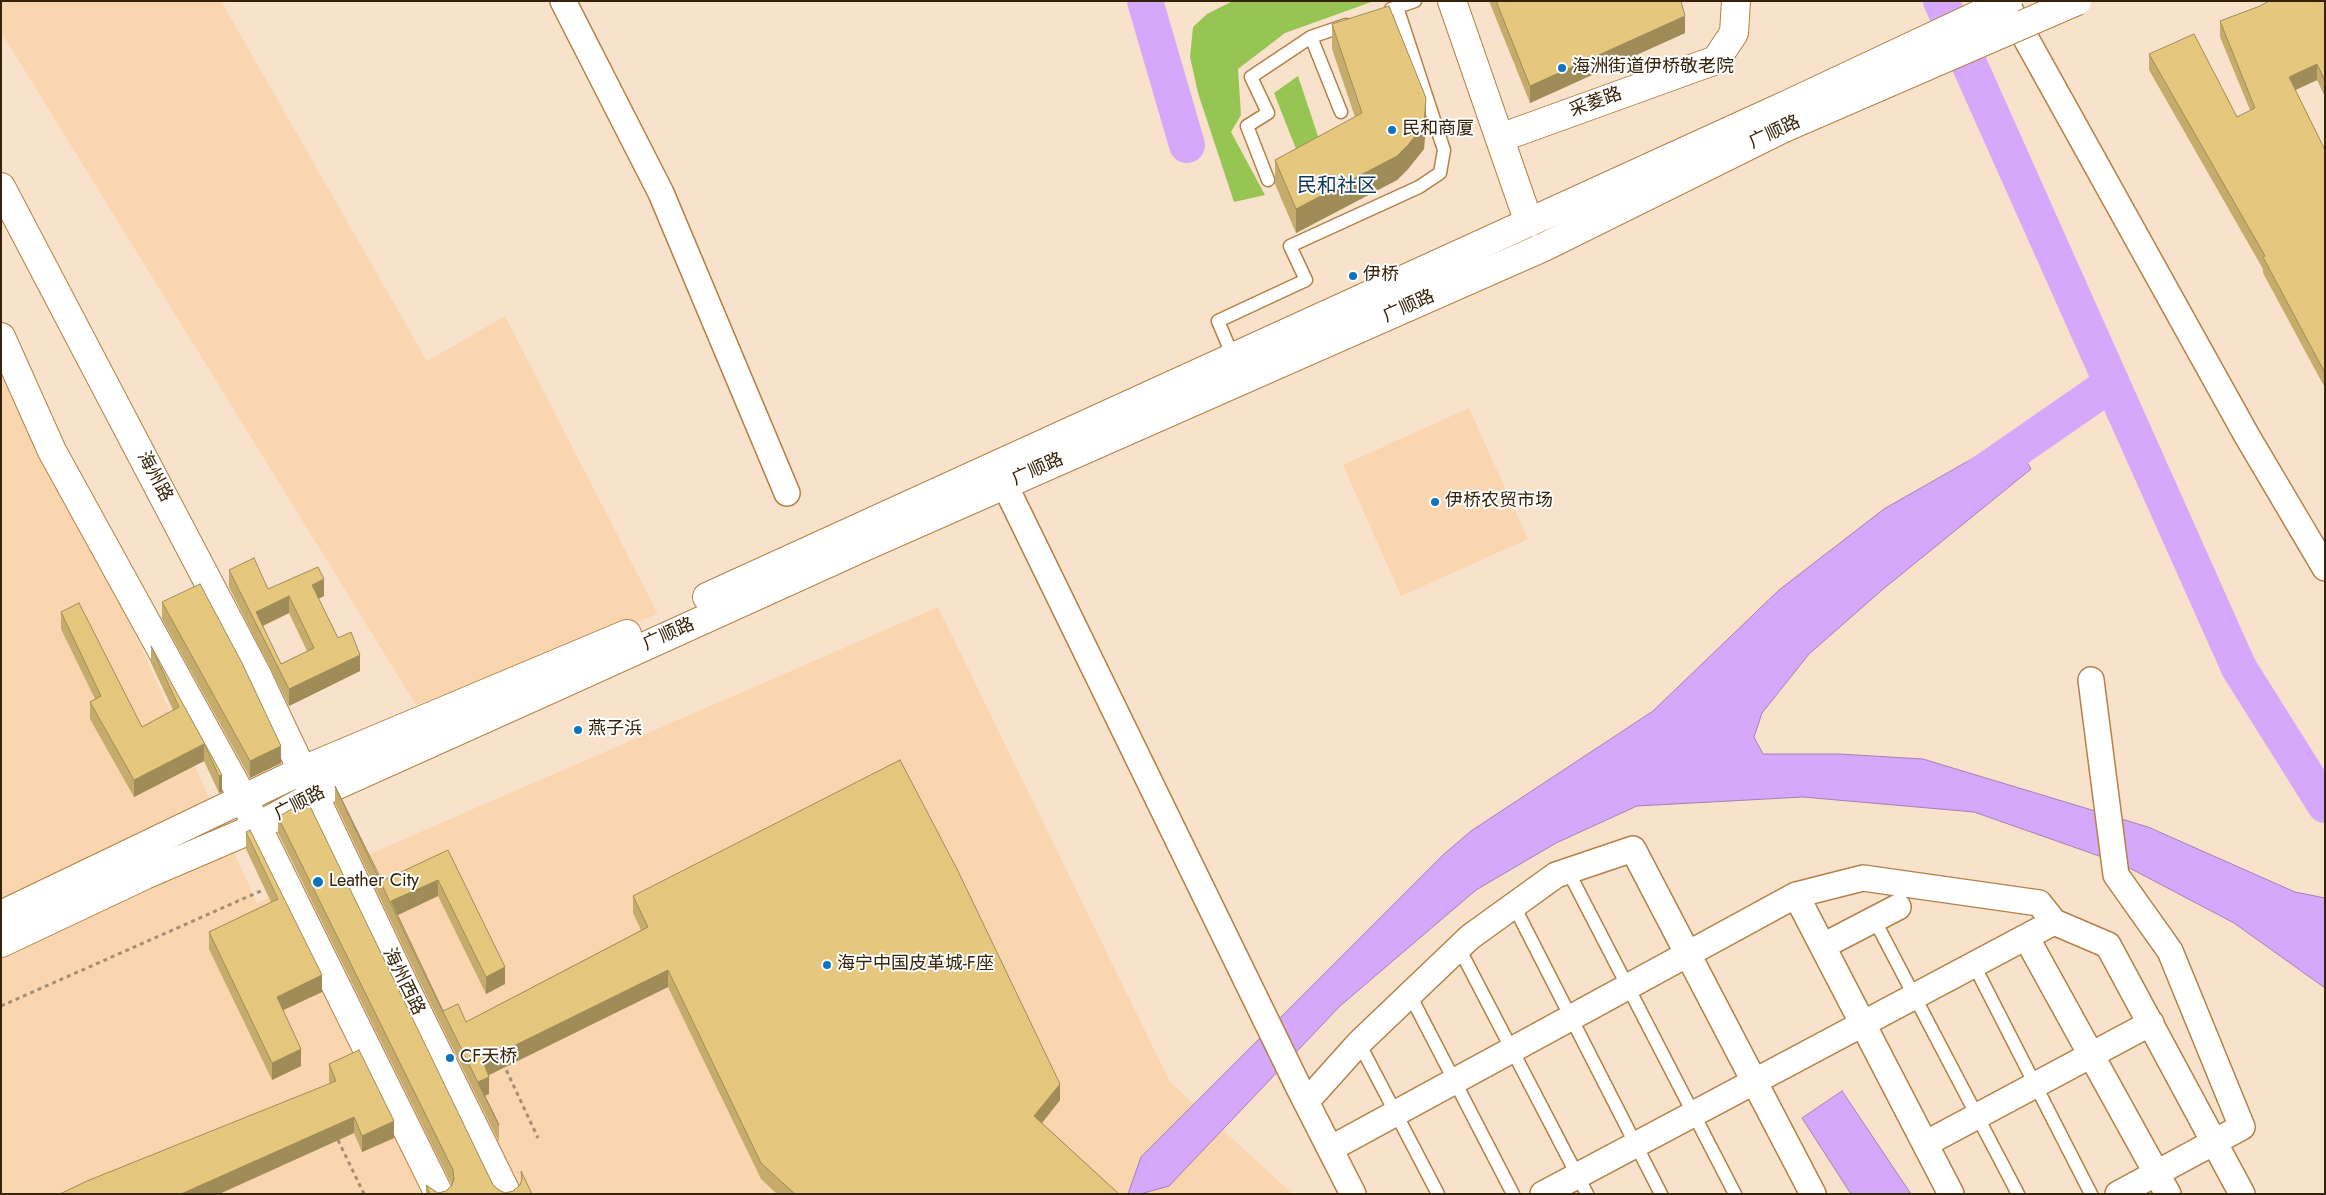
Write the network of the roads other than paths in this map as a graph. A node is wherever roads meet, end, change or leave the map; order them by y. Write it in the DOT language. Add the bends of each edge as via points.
graph roads {
  1 [pos="563,1"];
  2 [pos="1415,1"];
  3 [pos="1452,1"];
  4 [pos="1736,1"];
  5 [pos="2007,1"];
  6 [pos="2077,1"];
  7 [pos="1397,7"];
  8 [pos="1380,13"];
  9 [pos="1354,22"];
  10 [pos="1311,37"];
  11 [pos="1341,112"];
  12 [pos="1782,118"];
  13 [pos="1500,138"];
  14 [pos="1268,180"];
  15 [pos="1,187"];
  16 [pos="1529,223"];
  17 [pos="1,337"];
  18 [pos="1238,368"];
  19 [pos="1001,475"];
  20 [pos="787,493"];
  21 [pos="2325,568"];
  22 [pos="2091,680"];
  23 [pos="302,770"];
  24 [pos="315,795"];
  25 [pos="243,798"];
  26 [pos="257,826"];
  27 [pos="1568,871"];
  28 [pos="1796,895"];
  29 [pos="1514,906"];
  30 [pos="1898,907"];
  31 [pos="1,915"];
  32 [pos="1874,920"];
  33 [pos="2054,922"];
  34 [pos="2026,937"];
  35 [pos="1,943"];
  36 [pos="1822,946"];
  37 [pos="1459,948"];
  38 [pos="1688,954"];
  39 [pos="1974,965"];
  40 [pos="1628,987"];
  41 [pos="1410,995"];
  42 [pos="1914,996"];
  43 [pos="1571,1018"];
  44 [pos="2151,1023"];
  45 [pos="1863,1024"];
  46 [pos="1359,1043"];
  47 [pos="1512,1050"];
  48 [pos="2091,1055"];
  49 [pos="1455,1081"];
  50 [pos="1754,1081"];
  51 [pos="2035,1085"];
  52 [pos="1302,1095"];
  53 [pos="1396,1113"];
  54 [pos="1694,1114"];
  55 [pos="1977,1116"];
  56 [pos="2216,1142"];
  57 [pos="1636,1144"];
  58 [pos="1925,1144"];
  59 [pos="1330,1149"];
  60 [pos="2162,1183"];
  61 [pos="1582,1185"];
  62 [pos="439,1194"];
  63 [pos="507,1194"];
  64 [pos="1353,1194"];
  65 [pos="1438,1194"];
  66 [pos="1514,1194"];
  67 [pos="1543,1194"];
  68 [pos="1662,1194"];
  69 [pos="1735,1194"];
  70 [pos="1814,1194"];
  71 [pos="1951,1194"];
  72 [pos="2018,1194"];
  73 [pos="2091,1194"];
  74 [pos="2118,1194"];
  75 [pos="2242,1194"];
  1 -- 20 [label="street" via="661,193"];
  2 -- 7 [label="lane"];
  3 -- 13 [label="main road"];
  4 -- 13 [label="main road, 采菱路" via="1734,34 1716,60"];
  5 -- 12 [label="main road, bridge"];
  5 -- 21 [label="street" via="2012,16 2247,436"];
  6 -- 12 [label="main road, 广顺路, bridge"];
  7 -- 8 [label="lane"];
  7 -- 18 [label="lane" via="1444,150 1440,173 1419,187 1290,246 1306,280 1218,321"];
  9 -- 10 [label="lane"];
  10 -- 11 [label="lane"];
  10 -- 14 [label="lane" via="1250,77 1268,114 1247,126"];
  12 -- 16 [label="main road, 广顺路"];
  12 -- 18 [label="main road, 广顺路" via="1544,247"];
  13 -- 16 [label="main road"];
  15 -- 23 [label="main road, 海州路" via="256,673"];
  16 -- 18 [label="main road, 广顺路"];
  17 -- 25 [label="main road" via="52,451"];
  18 -- 19 [label="main road, 广顺路"];
  19 -- 23 [label="main road, 广顺路"];
  19 -- 24 [label="main road, 广顺路"];
  19 -- 52 [label="street"];
  22 -- 56 [label="street" via="2116,875 2170,951 2242,1128"];
  23 -- 24 [label="main road, 海州西路"];
  23 -- 25 [label="main road, 广顺路"];
  24 -- 26 [label="main road, 广顺路"];
  24 -- 63 [label="main road, 海州西路"];
  25 -- 26 [label="main road"];
  25 -- 31 [label="main road, 广顺路"];
  26 -- 35 [label="main road, 广顺路"];
  26 -- 62 [label="main road"];
  27 -- 29 [label="street" via="1556,875"];
  27 -- 38 [label="street" via="1633,849"];
  27 -- 40 [label="lane"];
  28 -- 33 [label="street" via="1864,878 2039,903"];
  28 -- 36 [label="street"];
  28 -- 38 [label="street"];
  29 -- 37 [label="street"];
  29 -- 43 [label="lane"];
  30 -- 32 [label="street"];
  32 -- 36 [label="street"];
  32 -- 42 [label="lane"];
  33 -- 34 [label="street"];
  33 -- 44 [label="street" via="2108,945"];
  34 -- 39 [label="street"];
  34 -- 48 [label="street"];
  36 -- 45 [label="street"];
  37 -- 41 [label="street"];
  37 -- 47 [label="lane"];
  38 -- 40 [label="street"];
  38 -- 50 [label="street"];
  39 -- 42 [label="street"];
  39 -- 51 [label="lane"];
  40 -- 43 [label="street"];
  40 -- 54 [label="lane"];
  41 -- 46 [label="street"];
  41 -- 49 [label="lane"];
  42 -- 45 [label="street"];
  42 -- 55 [label="lane"];
  43 -- 47 [label="street"];
  43 -- 57 [label="lane"];
  44 -- 48 [label="street"];
  44 -- 56 [label="street"];
  45 -- 50 [label="street"];
  45 -- 58 [label="street"];
  46 -- 52 [label="street"];
  46 -- 53 [label="lane"];
  47 -- 49 [label="street"];
  47 -- 61 [label="lane"];
  48 -- 51 [label="street"];
  48 -- 60 [label="street"];
  49 -- 53 [label="street"];
  49 -- 66 [label="lane"];
  50 -- 54 [label="street"];
  50 -- 70 [label="street"];
  51 -- 55 [label="street"];
  51 -- 73 [label="lane"];
  52 -- 59 [label="street"];
  53 -- 59 [label="street"];
  53 -- 65 [label="lane"];
  54 -- 57 [label="street"];
  54 -- 69 [label="lane"];
  55 -- 58 [label="street"];
  55 -- 72 [label="lane"];
  56 -- 60 [label="street"];
  56 -- 75 [label="street"];
  57 -- 61 [label="street"];
  57 -- 68 [label="lane"];
  58 -- 71 [label="street"];
  59 -- 64 [label="street"];
  60 -- 74 [label="street"];
  61 -- 67 [label="street"];
}
